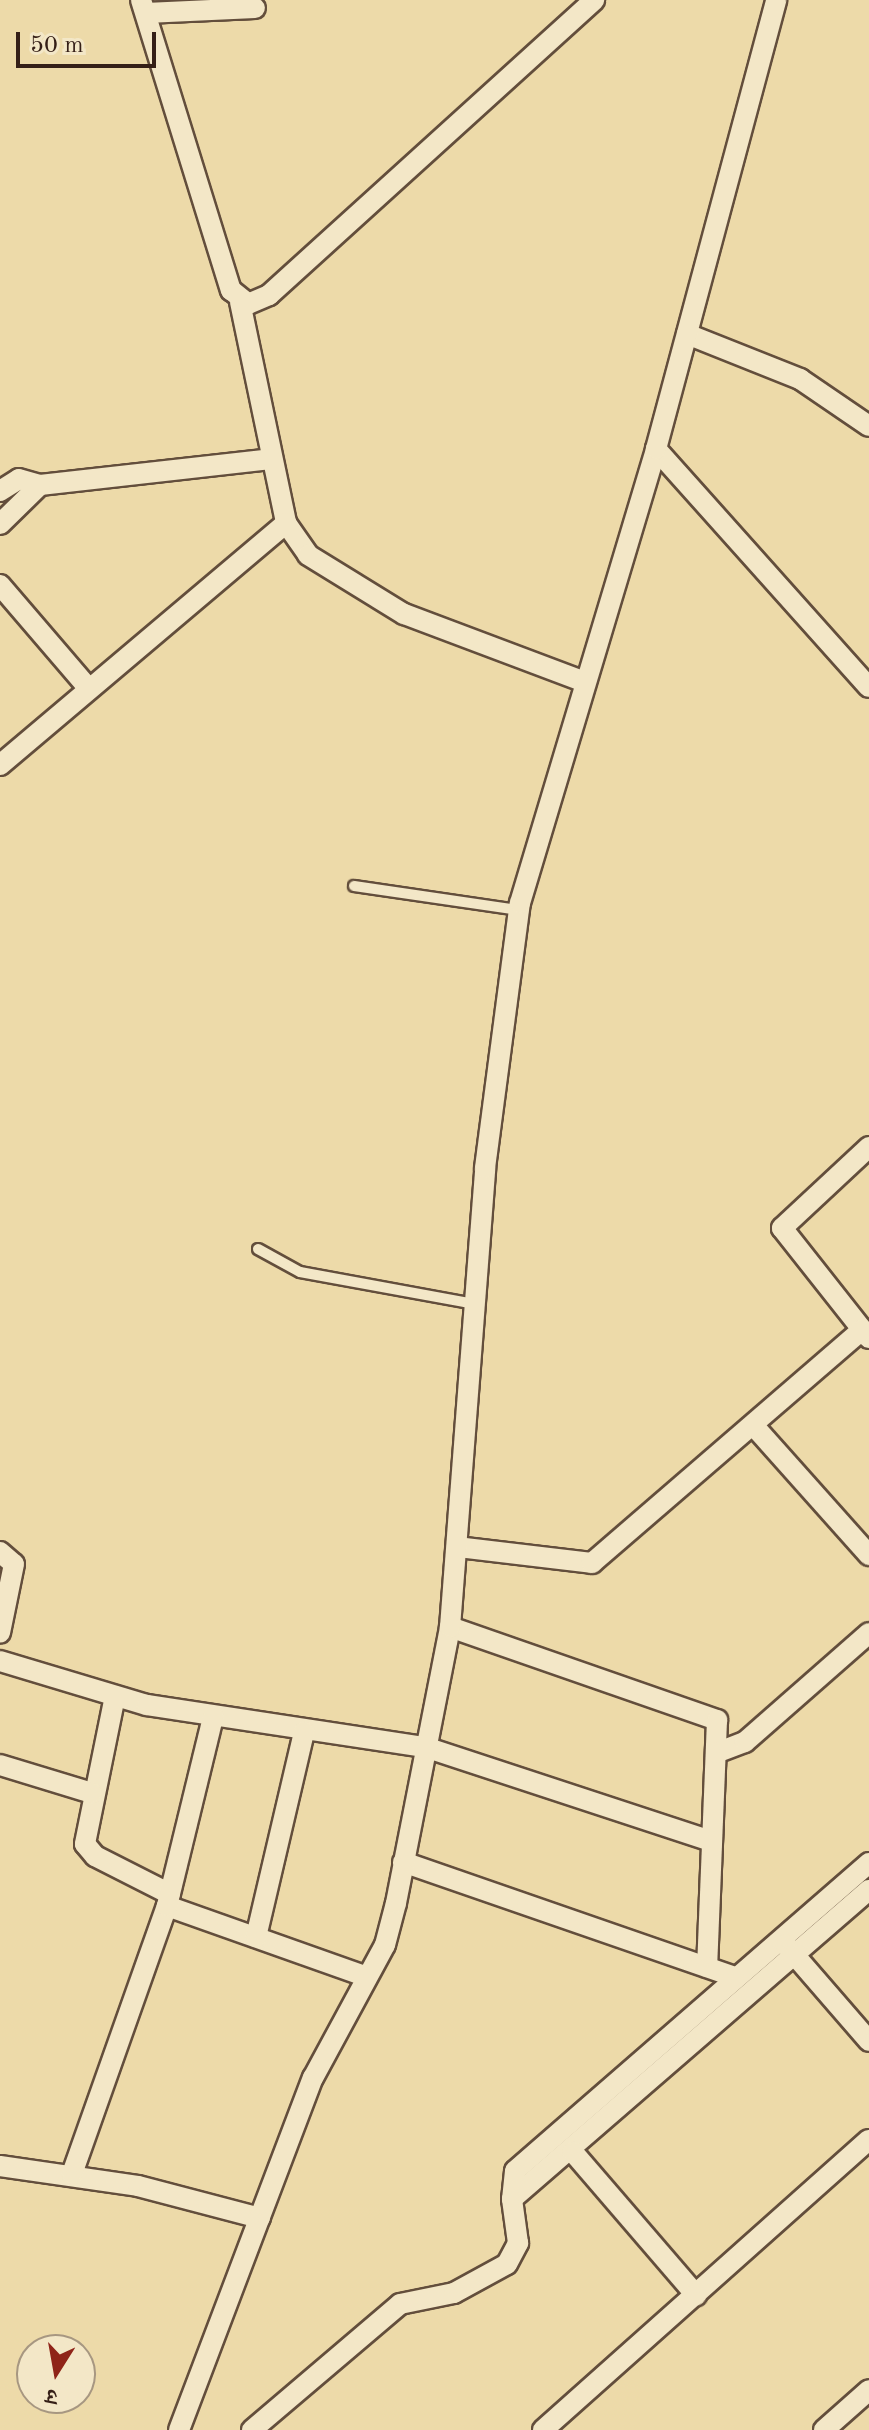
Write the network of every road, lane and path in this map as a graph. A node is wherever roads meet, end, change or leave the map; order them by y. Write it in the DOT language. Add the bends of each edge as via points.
graph roads {
  1 [pos="594,0"];
  2 [pos="776,0"];
  3 [pos="143,7"];
  4 [pos="255,8"];
  5 [pos="240,302"];
  6 [pos="687,334"];
  7 [pos="869,426"];
  8 [pos="656,449"];
  9 [pos="271,459"];
  10 [pos="40,485"];
  11 [pos="0,491"];
  12 [pos="286,523"];
  13 [pos="0,524"];
  14 [pos="0,585"];
  15 [pos="582,681"];
  16 [pos="869,687"];
  17 [pos="89,689"];
  18 [pos="0,765"];
  19 [pos="354,886"];
  20 [pos="519,910"];
  21 [pos="869,1147"];
  22 [pos="258,1249"];
  23 [pos="474,1304"];
  24 [pos="866,1334"];
  25 [pos="754,1426"];
  26 [pos="458,1547"];
  27 [pos="0,1552"];
  28 [pos="869,1555"];
  29 [pos="450,1627"];
  30 [pos="0,1633"];
  31 [pos="869,1633"];
  32 [pos="0,1661"];
  33 [pos="115,1696"];
  34 [pos="213,1717"];
  35 [pos="304,1732"];
  36 [pos="425,1747"];
  37 [pos="716,1753"];
  38 [pos="0,1765"];
  39 [pos="92,1793"];
  40 [pos="711,1841"];
  41 [pos="403,1862"];
  42 [pos="869,1863"];
  43 [pos="869,1890"];
  44 [pos="169,1900"];
  45 [pos="256,1937"];
  46 [pos="779,1938"];
  47 [pos="794,1955"];
  48 [pos="707,1967"];
  49 [pos="367,1977"];
  50 [pos="735,1977"];
  51 [pos="869,2041"];
  52 [pos="869,2140"];
  53 [pos="573,2152"];
  54 [pos="0,2166"];
  55 [pos="72,2174"];
  56 [pos="512,2199"];
  57 [pos="260,2218"];
  58 [pos="696,2295"];
  59 [pos="869,2390"];
  60 [pos="179,2430"];
  61 [pos="252,2430"];
  62 [pos="543,2430"];
  63 [pos="824,2430"];
  1 -- 5 [label="street" via="269,295"];
  2 -- 6 [label="street"];
  3 -- 4 [label="street"];
  3 -- 5 [label="street"];
  5 -- 9 [label="street"];
  6 -- 7 [label="street" via="800,379"];
  6 -- 8 [label="street"];
  8 -- 15 [label="street"];
  8 -- 16 [label="street"];
  9 -- 10 [label="street"];
  9 -- 12 [label="street"];
  10 -- 11 [label="street" via="19,479"];
  10 -- 13 [label="street"];
  12 -- 15 [label="street" via="326,572 372,598"];
  12 -- 17 [label="street"];
  14 -- 17 [label="street"];
  15 -- 20 [label="street"];
  17 -- 18 [label="street"];
  19 -- 20 [label="lane"];
  20 -- 23 [label="street"];
  21 -- 24 [label="street" via="782,1228"];
  22 -- 23 [label="lane" via="300,1272"];
  23 -- 26 [label="street"];
  24 -- 25 [label="street"];
  25 -- 26 [label="street" via="592,1563"];
  25 -- 28 [label="street"];
  26 -- 29 [label="street"];
  27 -- 30 [label="street" via="14,1564"];
  29 -- 36 [label="street"];
  29 -- 37 [label="street" via="700,1709 717,1720"];
  31 -- 37 [label="street" via="745,1742"];
  32 -- 33 [label="street"];
  33 -- 34 [label="street"];
  33 -- 39 [label="street"];
  34 -- 35 [label="street"];
  34 -- 44 [label="street"];
  35 -- 36 [label="street"];
  35 -- 45 [label="street"];
  36 -- 40 [label="street"];
  36 -- 41 [label="street"];
  37 -- 40 [label="street"];
  38 -- 39 [label="street"];
  39 -- 44 [label="street" via="83,1834 89,1851"];
  40 -- 48 [label="street"];
  41 -- 48 [label="street"];
  41 -- 49 [label="street" via="385,1945"];
  42 -- 46 [label="street"];
  43 -- 47 [label="street"];
  44 -- 45 [label="street"];
  44 -- 55 [label="street"];
  45 -- 49 [label="street"];
  46 -- 47 [label="street"];
  46 -- 50 [label="street"];
  47 -- 51 [label="street"];
  47 -- 53 [label="street"];
  48 -- 50 [label="street"];
  49 -- 57 [label="street" via="318,2066"];
  50 -- 56 [label="street" via="515,2171"];
  52 -- 58 [label="street"];
  53 -- 56 [label="street"];
  53 -- 58 [label="street"];
  54 -- 55 [label="street"];
  55 -- 57 [label="street"];
  56 -- 61 [label="street" via="518,2243 507,2264 454,2293 400,2304"];
  57 -- 60 [label="street"];
  58 -- 62 [label="street"];
  59 -- 63 [label="street"];
}
